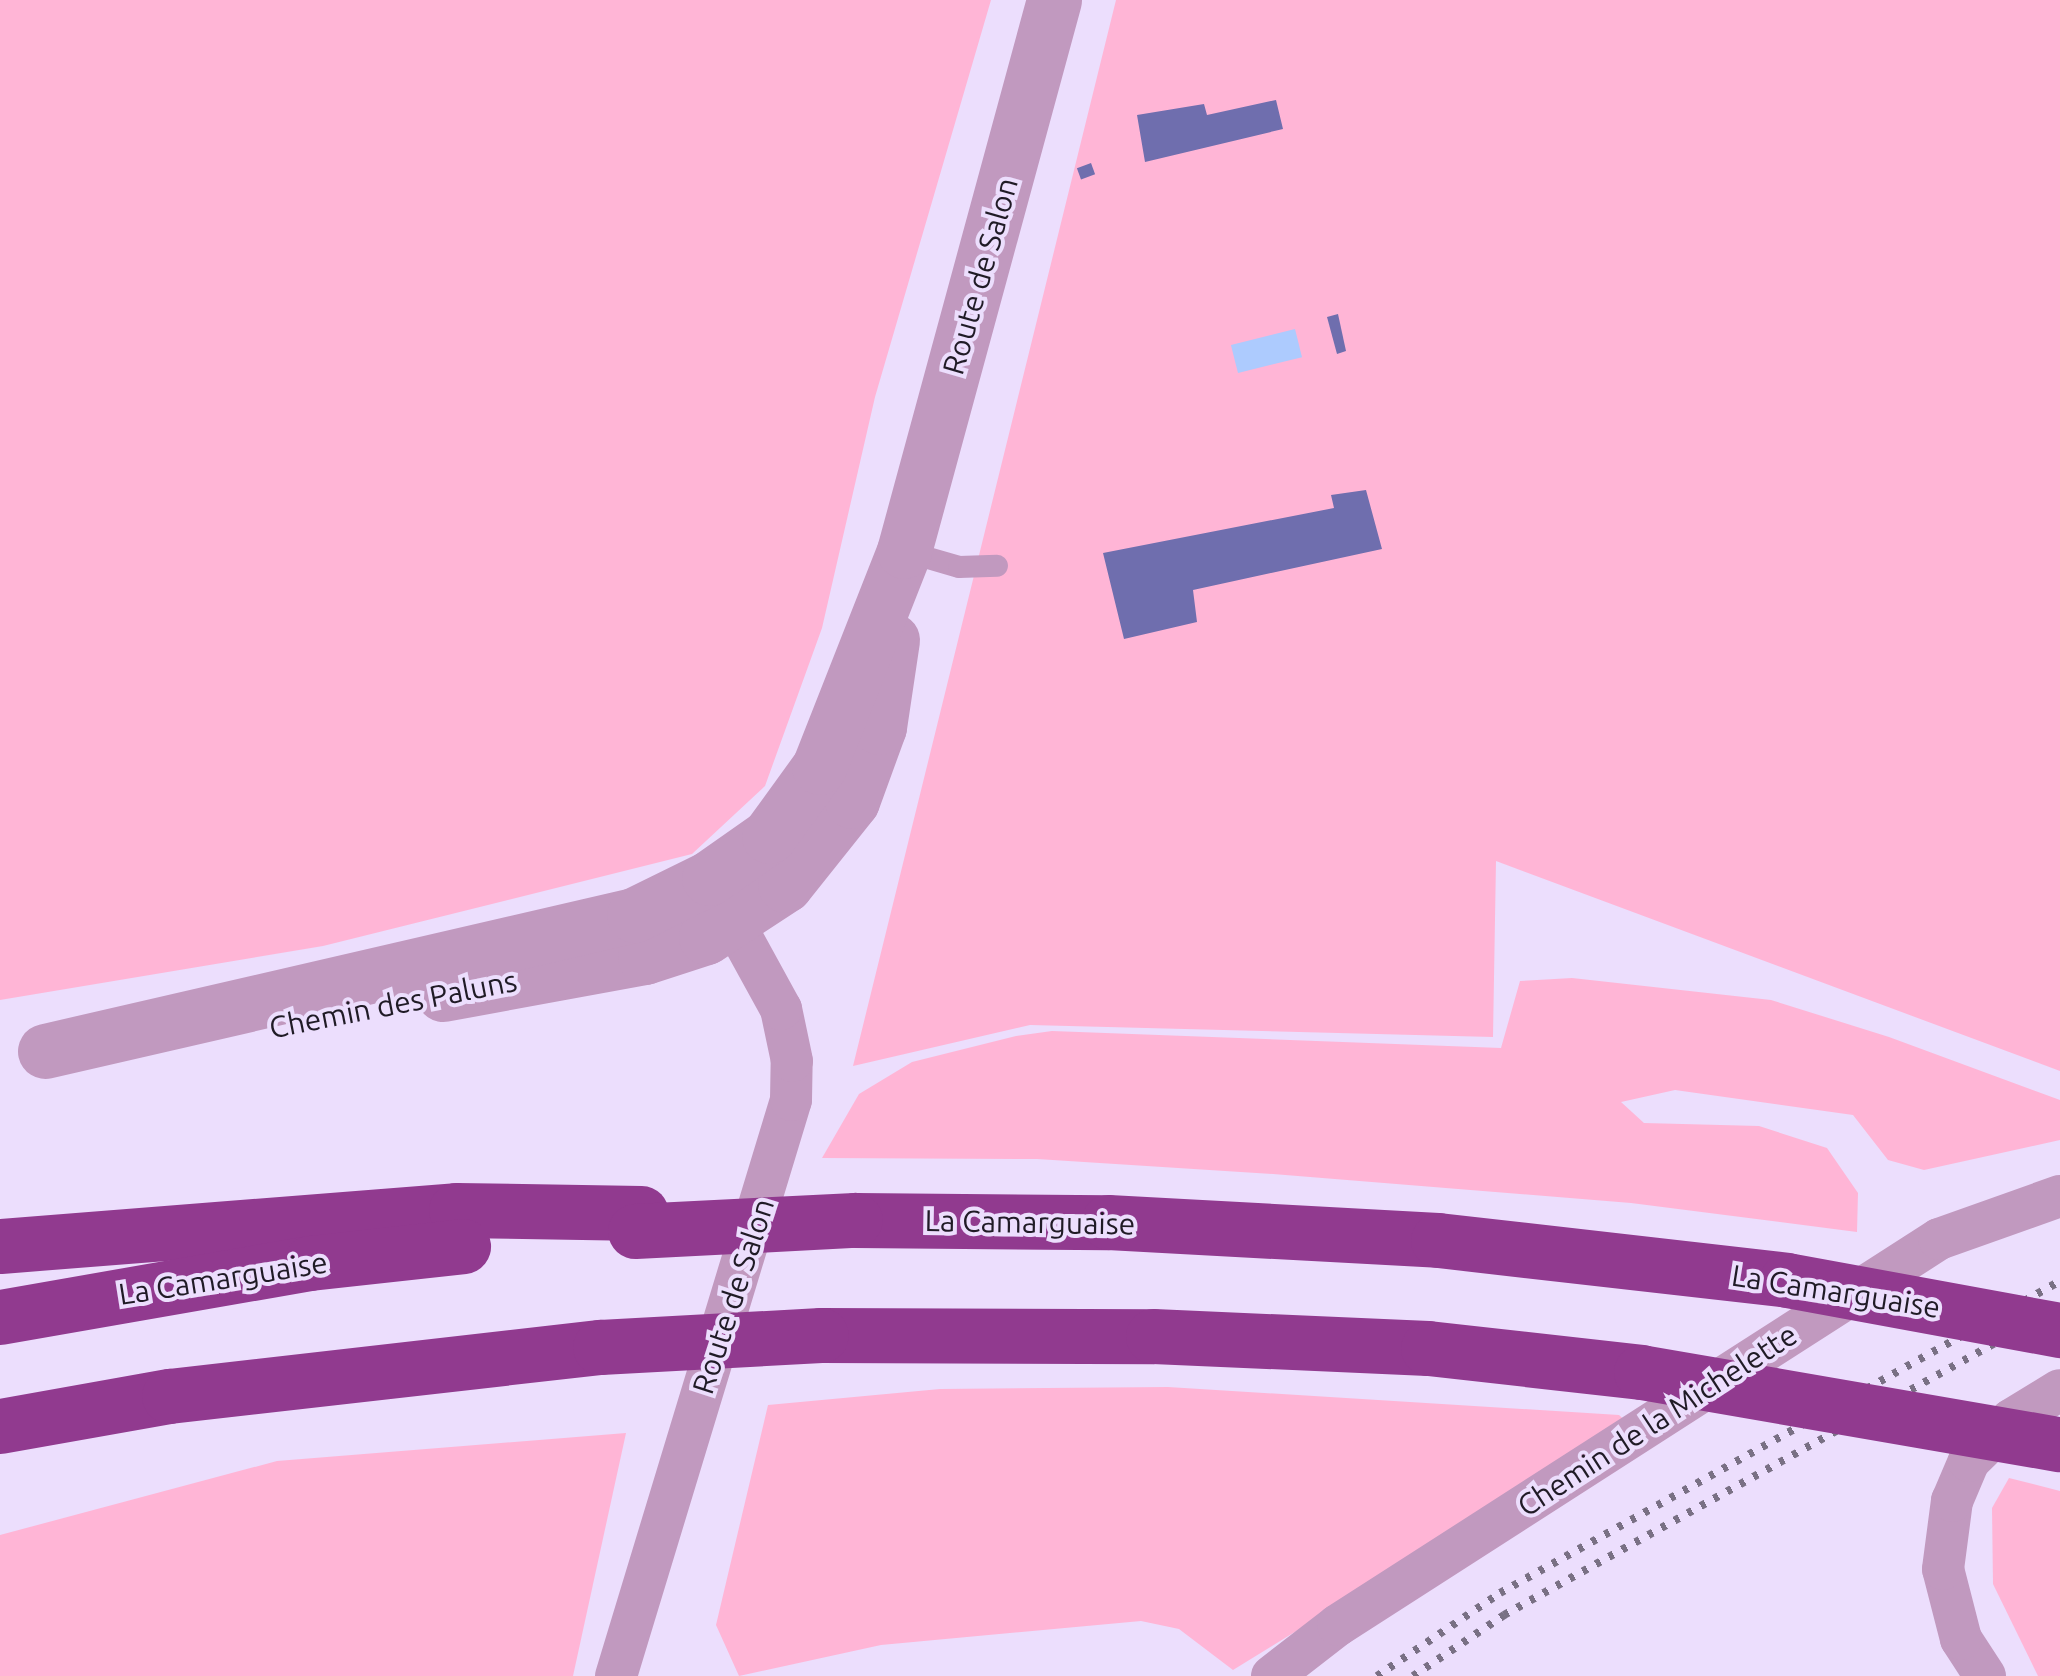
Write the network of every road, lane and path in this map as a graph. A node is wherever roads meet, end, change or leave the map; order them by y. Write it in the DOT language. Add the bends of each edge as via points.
graph roads {
  1 [pos="1054,0"];
  2 [pos="904,551"];
  3 [pos="998,566"];
  4 [pos="721,899"];
  5 [pos="23,1053"];
  6 [pos="2060,1196"];
  7 [pos="638,1222"];
  8 [pos="0,1246"];
  9 [pos="0,1318"];
  10 [pos="2060,1330"];
  11 [pos="2060,1390"];
  12 [pos="0,1426"];
  13 [pos="2060,1444"];
  14 [pos="616,1676"];
  15 [pos="1272,1676"];
  16 [pos="1985,1676"];
  1 -- 2 [label="street, Route de Salon"];
  2 -- 3 [label="lane" via="959,567"];
  2 -- 4 [label="street, Route de Salon" via="819,766"];
  4 -- 5 [label="street, Chemin des Paluns" via="634,915 536,956"];
  4 -- 14 [label="street, Route de Salon" via="782,1009 791,1100"];
  6 -- 15 [label="street, Chemin de la Michelette" via="1939,1239 1338,1625"];
  7 -- 8 [label="highway" via="456,1210"];
  7 -- 9 [label="highway, La Camarguaise" via="310,1263"];
  7 -- 10 [label="highway, La Camarguaise, bridge" via="1108,1222 1419,1239 1787,1280"];
  11 -- 16 [label="street" via="2011,1420 1970,1461 1952,1501 1943,1570 1961,1639"];
  12 -- 13 [label="highway, bridge" via="170,1396 600,1347 820,1335 1154,1336 1408,1347 1642,1372"];
}
